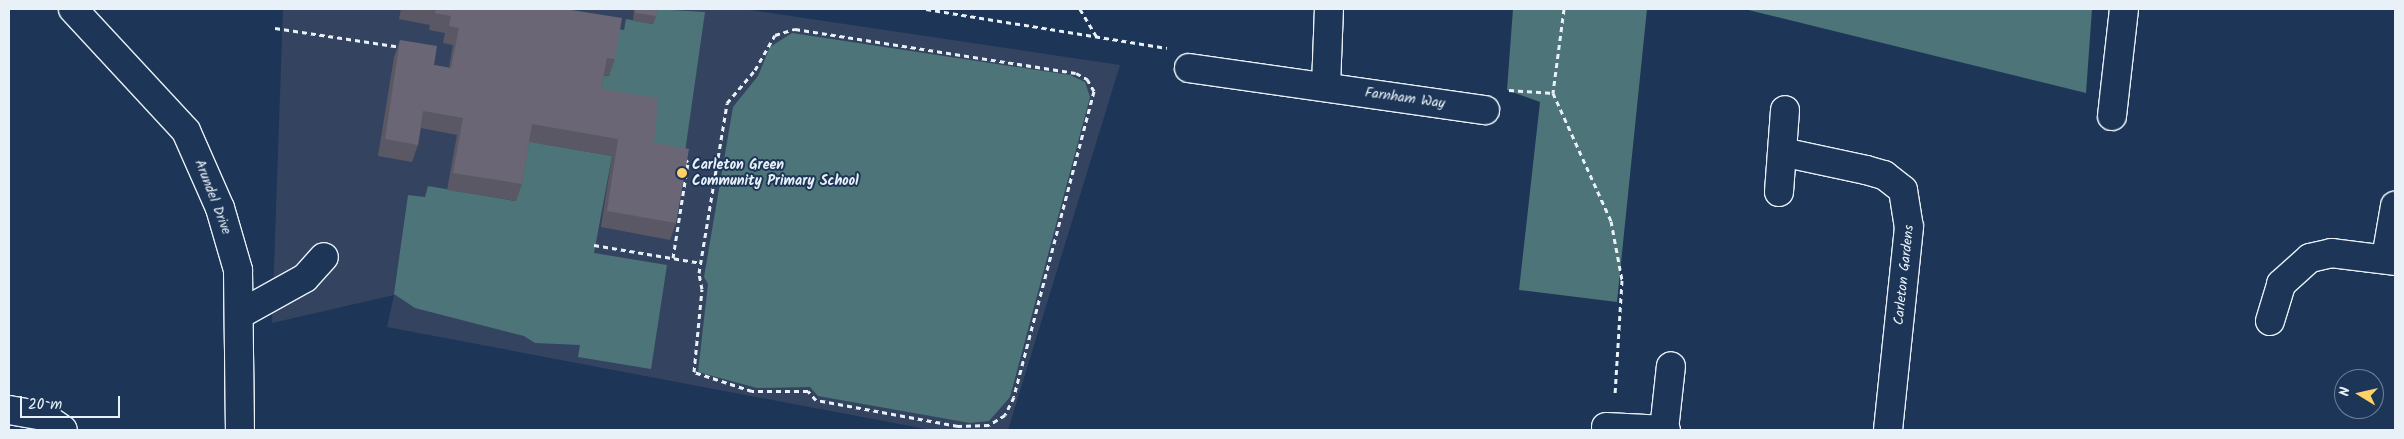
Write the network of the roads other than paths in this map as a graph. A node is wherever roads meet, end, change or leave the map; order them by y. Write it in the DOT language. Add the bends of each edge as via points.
graph roads {
  1 [pos="73,9"];
  2 [pos="1329,9"];
  3 [pos="2124,9"];
  4 [pos="1189,68"];
  5 [pos="1326,86"];
  6 [pos="1485,110"];
  7 [pos="1784,110"];
  8 [pos="2112,116"];
  9 [pos="1782,152"];
  10 [pos="1779,192"];
  11 [pos="2395,206"];
  12 [pos="324,257"];
  13 [pos="2391,259"];
  14 [pos="242,314"];
  15 [pos="2270,322"];
  16 [pos="1671,366"];
  17 [pos="9,410"];
  18 [pos="1610,427"];
  19 [pos="63,430"];
  20 [pos="240,430"];
  21 [pos="1665,430"];
  22 [pos="1888,430"];
  1 -- 14 [label="street, Arundel Drive" via="186,131 220,208 238,270"];
  2 -- 5 [label="street"];
  3 -- 8 [label="street"];
  4 -- 5 [label="street, Farnham Way"];
  5 -- 6 [label="street, Farnham Way"];
  7 -- 9 [label="street"];
  9 -- 10 [label="street"];
  9 -- 22 [label="street, Carleton Gardens" via="1866,170 1884,176 1903,190 1909,227"];
  11 -- 13 [label="street"];
  12 -- 14 [label="street" via="305,278"];
  13 -- 15 [label="street" via="2331,253 2310,258 2281,284"];
  14 -- 20 [label="street, Arundel Drive"];
  16 -- 21 [label="street"];
  17 -- 19 [label="street" via="43,416"];
  18 -- 21 [label="street"];
}
